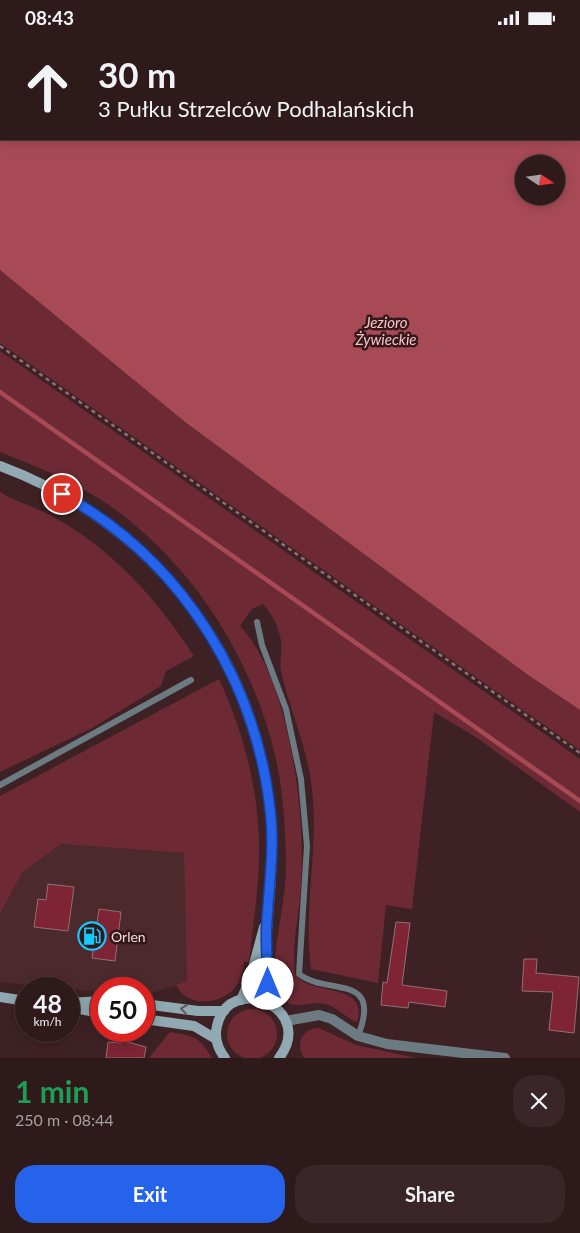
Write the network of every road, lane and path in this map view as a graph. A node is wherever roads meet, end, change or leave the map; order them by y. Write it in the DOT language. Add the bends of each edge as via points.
graph roads {
  1 [pos="0,347"];
  2 [pos="0,466"];
  3 [pos="257,622"];
  4 [pos="191,680"];
  5 [pos="580,753"];
  6 [pos="0,785"];
  7 [pos="266,921"];
  8 [pos="0,997"];
  9 [pos="15,999"];
  10 [pos="241,1000"];
  11 [pos="155,1005"];
  12 [pos="272,1005"];
  13 [pos="224,1011"];
  14 [pos="155,1020"];
  15 [pos="286,1021"];
  16 [pos="358,1036"];
  17 [pos="216,1039"];
  18 [pos="286,1047"];
  19 [pos="225,1058"];
  20 [pos="279,1058"];
  21 [pos="291,1058"];
  22 [pos="505,1058"];
  1 -- 5 [label="path"];
  2 -- 7 [label="main road" via="34,479 71,499 133,543 185,598 218,647 242,697 264,769 272,841"];
  3 -- 16 [label="lane" via="262,645 286,709 301,779 307,846 299,974 307,980 356,992 363,1001 364,1009"];
  4 -- 6 [label="lane"];
  7 -- 10 [label="main road"];
  7 -- 12 [label="main road"];
  8 -- 9 [label="main road"];
  10 -- 12 [label="main road" via="257,998"];
  10 -- 13 [label="main road"];
  13 -- 11 [label="main road, one-way"];
  12 -- 15 [label="main road"];
  13 -- 17 [label="main road" via="216,1027"];
  14 -- 17 [label="main road" via="189,1025"];
  15 -- 16 [label="street" via="324,1015"];
  15 -- 18 [label="main road"];
  16 -- 22 [label="street" via="387,1044"];
  17 -- 19 [label="main road"];
  18 -- 20 [label="main road"];
  18 -- 21 [label="main road"];
}
